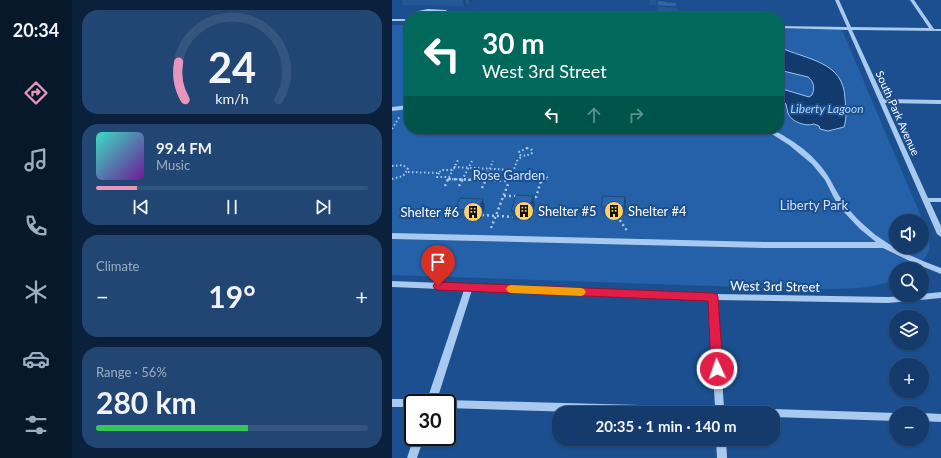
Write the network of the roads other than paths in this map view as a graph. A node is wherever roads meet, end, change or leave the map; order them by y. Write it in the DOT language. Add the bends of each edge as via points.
graph roads {
  1 [pos="837,0"];
  2 [pos="912,0"];
  3 [pos="417,12"];
  4 [pos="447,12"];
  5 [pos="392,20"];
  6 [pos="404,20"];
  7 [pos="784,27"];
  8 [pos="849,28"];
  9 [pos="932,30"];
  10 [pos="941,30"];
  11 [pos="882,101"];
  12 [pos="941,102"];
  13 [pos="404,108"];
  14 [pos="392,109"];
  15 [pos="774,134"];
  16 [pos="926,200"];
  17 [pos="941,200"];
  18 [pos="941,234"];
  19 [pos="392,236"];
  20 [pos="883,245"];
  21 [pos="941,271"];
  22 [pos="392,284"];
  23 [pos="469,287"];
  24 [pos="941,295"];
  25 [pos="713,297"];
  26 [pos="434,394"];
  27 [pos="392,403"];
  28 [pos="404,403"];
  29 [pos="456,404"];
  30 [pos="720,406"];
  31 [pos="552,407"];
  32 [pos="780,413"];
  33 [pos="889,417"];
  34 [pos="929,418"];
  35 [pos="941,418"];
  36 [pos="416,446"];
  37 [pos="721,446"];
  38 [pos="412,458"];
  39 [pos="722,458"];
  1 -- 8 [label="street, South Park Avenue"];
  2 -- 9 [label="street"];
  3 -- 4 [label="street"];
  5 -- 6 [label="street"];
  7 -- 8 [label="street"];
  8 -- 9 [label="street"];
  8 -- 11 [label="street, South Park Avenue"];
  9 -- 10 [label="street"];
  11 -- 12 [label="street"];
  11 -- 16 [label="street, South Park Avenue"];
  13 -- 14 [label="street"];
  15 -- 20 [label="street" via="808,157 826,176 839,200 854,219"];
  16 -- 17 [label="street"];
  16 -- 18 [label="street, South Park Avenue"];
  19 -- 20 [label="street"];
  20 -- 21 [label="street"];
  22 -- 23 [label="street, West 3rd Street"];
  23 -- 25 [label="street, West 3rd Street"];
  23 -- 26 [label="street"];
  24 -- 25 [label="street, West 3rd Street" via="888,300"];
  25 -- 30 [label="street"];
  27 -- 28 [label="street"];
  29 -- 31 [label="street"];
  32 -- 33 [label="street"];
  34 -- 35 [label="street"];
  36 -- 38 [label="street"];
  37 -- 39 [label="street"];
}
